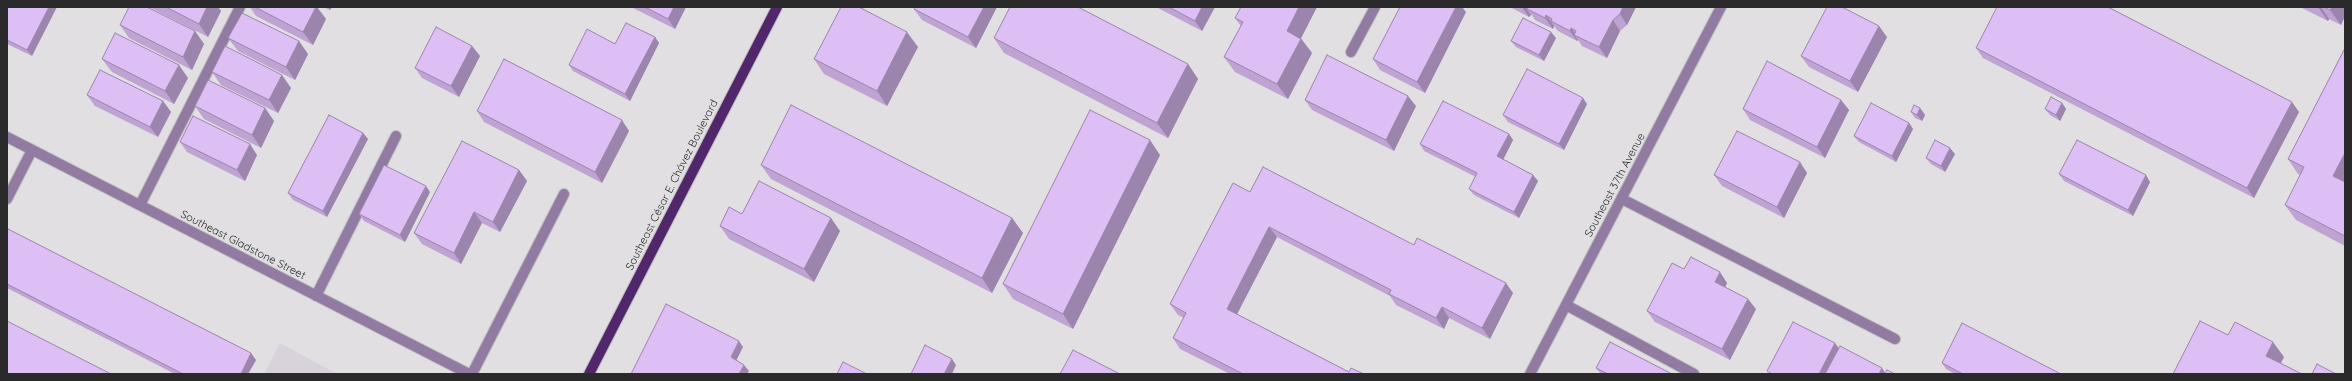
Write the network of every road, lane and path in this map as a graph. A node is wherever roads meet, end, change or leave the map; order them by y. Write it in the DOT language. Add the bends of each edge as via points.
graph roads {
  1 [pos="240,7"];
  2 [pos="777,7"];
  3 [pos="1375,7"];
  4 [pos="1721,7"];
  5 [pos="1350,52"];
  6 [pos="396,136"];
  7 [pos="7,137"];
  8 [pos="32,150"];
  9 [pos="564,194"];
  10 [pos="1622,198"];
  11 [pos="7,199"];
  12 [pos="140,205"];
  13 [pos="316,296"];
  14 [pos="1566,305"];
  15 [pos="1896,339"];
  16 [pos="1532,373"];
  17 [pos="470,374"];
  18 [pos="588,374"];
  19 [pos="1694,374"];
  1 -- 12 [label="street"];
  2 -- 18 [label="main road, Southeast César E. Chávez Boulevard"];
  3 -- 5 [label="street"];
  4 -- 10 [label="street, Southeast 37th Avenue"];
  6 -- 13 [label="street"];
  7 -- 8 [label="street, Southeast Gladstone Street"];
  8 -- 11 [label="street"];
  8 -- 12 [label="street, Southeast Gladstone Street"];
  9 -- 17 [label="street"];
  10 -- 14 [label="street, Southeast 37th Avenue"];
  10 -- 15 [label="street"];
  12 -- 13 [label="street, Southeast Gladstone Street"];
  13 -- 17 [label="street, Southeast Gladstone Street"];
  14 -- 16 [label="street, Southeast 37th Avenue"];
  14 -- 19 [label="street"];
}
